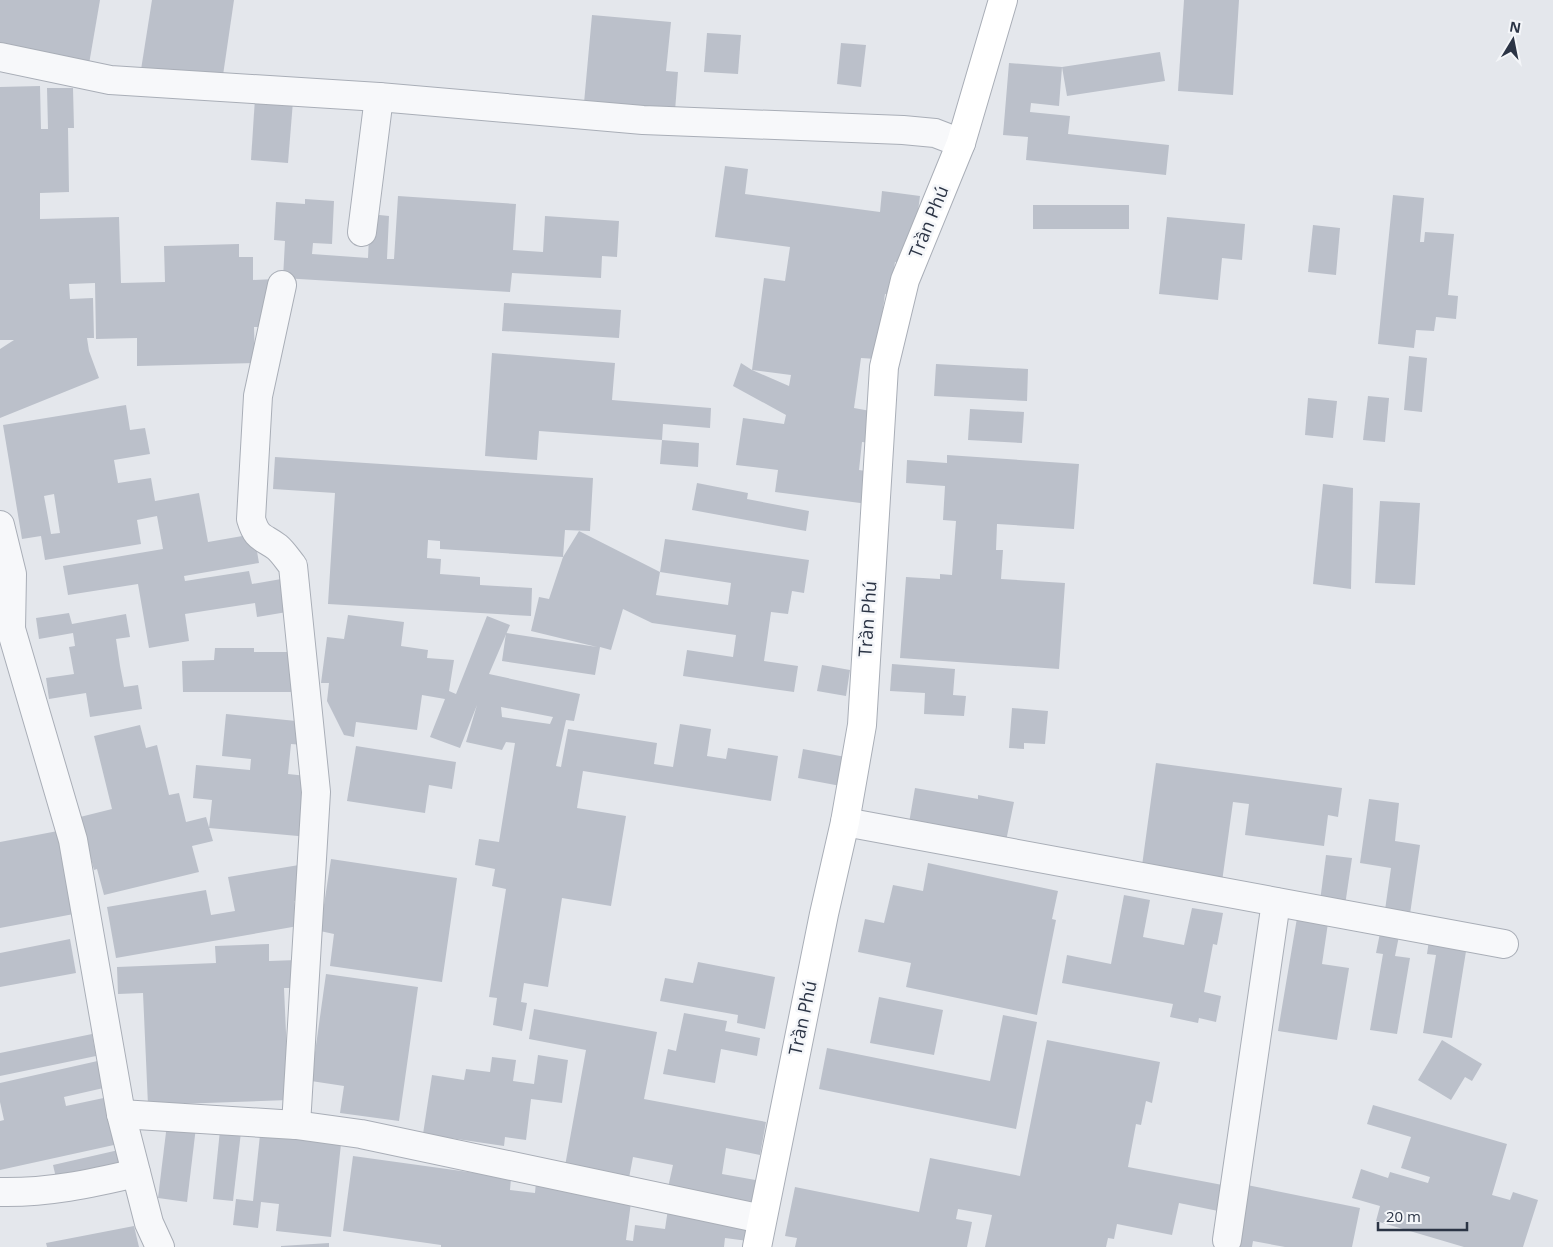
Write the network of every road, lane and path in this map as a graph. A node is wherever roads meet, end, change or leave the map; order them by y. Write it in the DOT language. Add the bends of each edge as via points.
graph roads {
  1 [pos="1002,0"];
  2 [pos="0,57"];
  3 [pos="379,97"];
  4 [pos="961,143"];
  5 [pos="362,232"];
  6 [pos="282,286"];
  7 [pos="0,524"];
  8 [pos="6,629"];
  9 [pos="845,822"];
  10 [pos="1276,902"];
  11 [pos="1504,944"];
  12 [pos="120,1114"];
  13 [pos="296,1125"];
  14 [pos="136,1173"];
  15 [pos="0,1192"];
  16 [pos="762,1219"];
  17 [pos="1227,1240"];
  18 [pos="160,1247"];
  19 [pos="757,1247"];
  1 -- 4 [label="street, Trần Phú"];
  2 -- 3 [label="street" via="110,80"];
  3 -- 4 [label="street" via="644,120 903,130 935,133"];
  3 -- 5 [label="street"];
  4 -- 9 [label="street, Trần Phú" via="906,280 884,367 862,725"];
  6 -- 13 [label="street" via="258,396 251,519 255,532 277,547 293,566 316,792"];
  7 -- 8 [label="street" via="12,574"];
  8 -- 12 [label="street" via="73,840"];
  9 -- 10 [label="street"];
  9 -- 16 [label="street, Trần Phú"];
  10 -- 11 [label="street"];
  10 -- 17 [label="street"];
  12 -- 13 [label="street"];
  12 -- 14 [label="street"];
  13 -- 16 [label="street" via="360,1134"];
  14 -- 15 [label="street" via="70,1188"];
  14 -- 18 [label="street" via="149,1222"];
  16 -- 19 [label="street, Trần Phú"];
}
